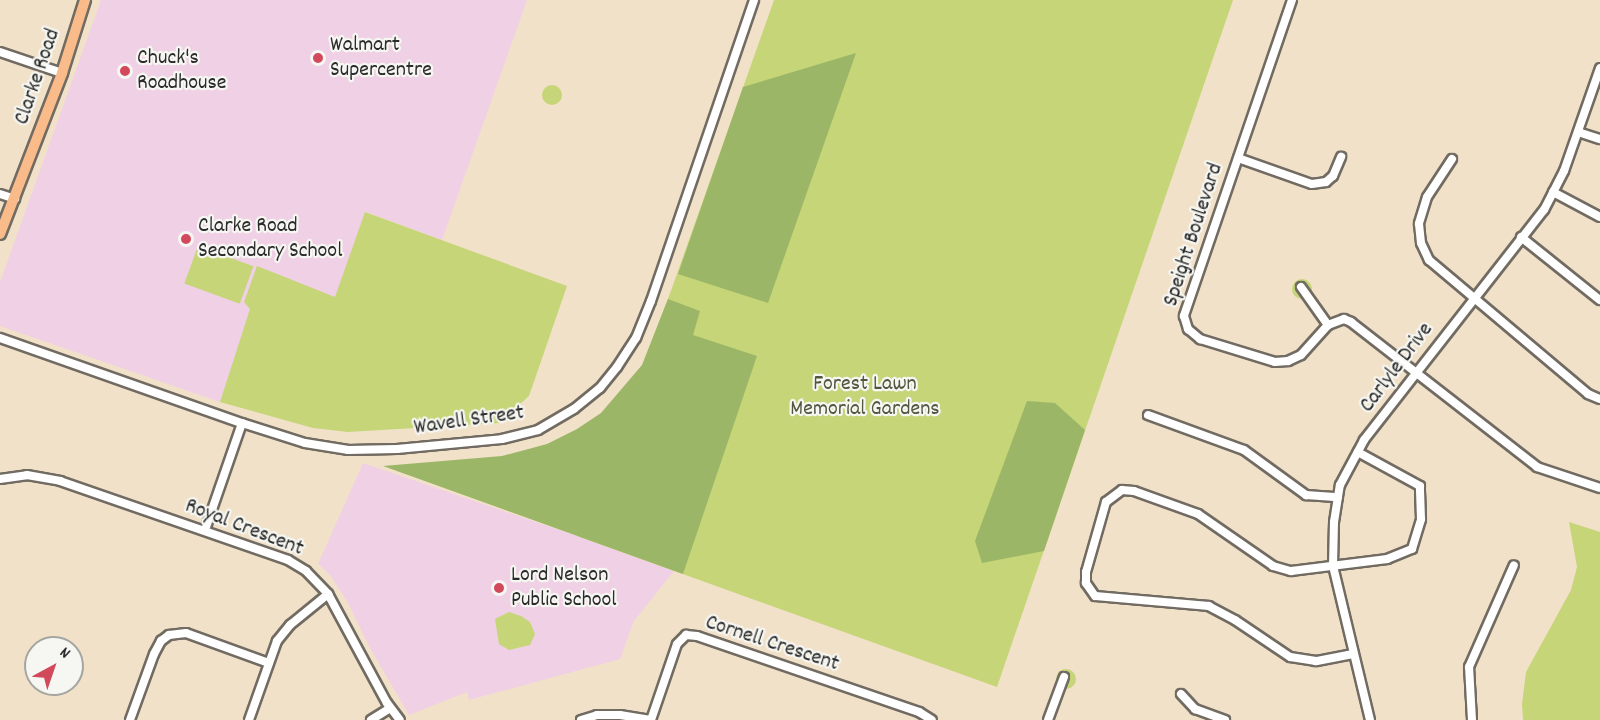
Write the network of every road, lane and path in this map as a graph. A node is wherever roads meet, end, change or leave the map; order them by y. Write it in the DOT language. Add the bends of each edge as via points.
graph roads {
  1 [pos="85,0"];
  2 [pos="754,0"];
  3 [pos="1292,0"];
  4 [pos="0,52"];
  5 [pos="1600,68"];
  6 [pos="62,73"];
  7 [pos="1578,132"];
  8 [pos="1600,139"];
  9 [pos="1341,157"];
  10 [pos="1238,159"];
  11 [pos="1452,159"];
  12 [pos="1553,192"];
  13 [pos="0,194"];
  14 [pos="15,200"];
  15 [pos="1600,217"];
  16 [pos="0,234"];
  17 [pos="1521,237"];
  18 [pos="1301,287"];
  19 [pos="1474,297"];
  20 [pos="1600,300"];
  21 [pos="1328,325"];
  22 [pos="0,338"];
  23 [pos="1415,371"];
  24 [pos="1600,399"];
  25 [pos="1148,415"];
  26 [pos="242,423"];
  27 [pos="1358,452"];
  28 [pos="0,479"];
  29 [pos="1600,488"];
  30 [pos="1338,497"];
  31 [pos="205,530"];
  32 [pos="1514,565"];
  33 [pos="1333,566"];
  34 [pos="328,594"];
  35 [pos="1353,654"];
  36 [pos="269,663"];
  37 [pos="1064,677"];
  38 [pos="1181,694"];
  39 [pos="390,708"];
  40 [pos="130,720"];
  41 [pos="249,720"];
  42 [pos="371,720"];
  43 [pos="400,720"];
  44 [pos="580,720"];
  45 [pos="651,720"];
  46 [pos="932,720"];
  47 [pos="1048,720"];
  48 [pos="1225,720"];
  49 [pos="1370,720"];
  50 [pos="1472,720"];
  1 -- 6 [label="main road, Clarke Road"];
  2 -- 26 [label="street, Wavell Street" via="651,302 636,338 600,388 538,430 462,444 348,450 305,443"];
  3 -- 10 [label="street, Speight Boulevard"];
  4 -- 6 [label="street"];
  5 -- 7 [label="street, Carlyle Drive"];
  6 -- 14 [label="main road, Clarke Road"];
  7 -- 8 [label="street"];
  7 -- 12 [label="street, Carlyle Drive"];
  9 -- 10 [label="street" via="1326,183 1312,184"];
  10 -- 21 [label="street, Speight Boulevard" via="1184,316 1188,329 1200,339 1275,362 1301,355"];
  11 -- 19 [label="street" via="1427,197 1419,224 1421,243 1429,260"];
  12 -- 15 [label="street"];
  12 -- 17 [label="street, Carlyle Drive" via="1544,210"];
  13 -- 14 [label="street"];
  14 -- 16 [label="main road, Clarke Road"];
  17 -- 19 [label="street, Carlyle Drive"];
  17 -- 20 [label="street"];
  18 -- 21 [label="street"];
  19 -- 23 [label="street, Carlyle Drive"];
  19 -- 24 [label="street" via="1588,394"];
  21 -- 23 [label="street" via="1344,319 1351,322"];
  22 -- 26 [label="street, Wavell Street"];
  23 -- 27 [label="street, Carlyle Drive"];
  23 -- 29 [label="street" via="1537,467"];
  25 -- 30 [label="street" via="1244,450 1306,495"];
  26 -- 31 [label="street"];
  27 -- 30 [label="street, Carlyle Drive" via="1340,485"];
  27 -- 33 [label="street" via="1419,486 1421,519 1412,549 1387,559"];
  28 -- 31 [label="street, Royal Crescent" via="27,475 60,481"];
  30 -- 33 [label="street, Carlyle Drive"];
  31 -- 34 [label="street, Royal Crescent" via="288,560 306,571"];
  32 -- 50 [label="street" via="1469,667"];
  33 -- 35 [label="street, Carlyle Drive"];
  33 -- 35 [label="street" via="1291,572 1281,569 1198,514 1134,490 1122,490 1106,502 1086,583 1095,596 1209,606 1290,657 1316,661"];
  34 -- 36 [label="street" via="290,625 277,641"];
  34 -- 39 [label="street, Royal Crescent"];
  35 -- 49 [label="street, Carlyle Drive"];
  36 -- 40 [label="street" via="186,633 169,635 154,654"];
  36 -- 41 [label="street"];
  37 -- 47 [label="street"];
  38 -- 48 [label="street" via="1195,709"];
  39 -- 42 [label="street"];
  39 -- 43 [label="street, Royal Crescent"];
  44 -- 45 [label="street" via="597,715"];
  45 -- 46 [label="street, Cornell Crescent" via="677,644 686,635 919,712"];
}
